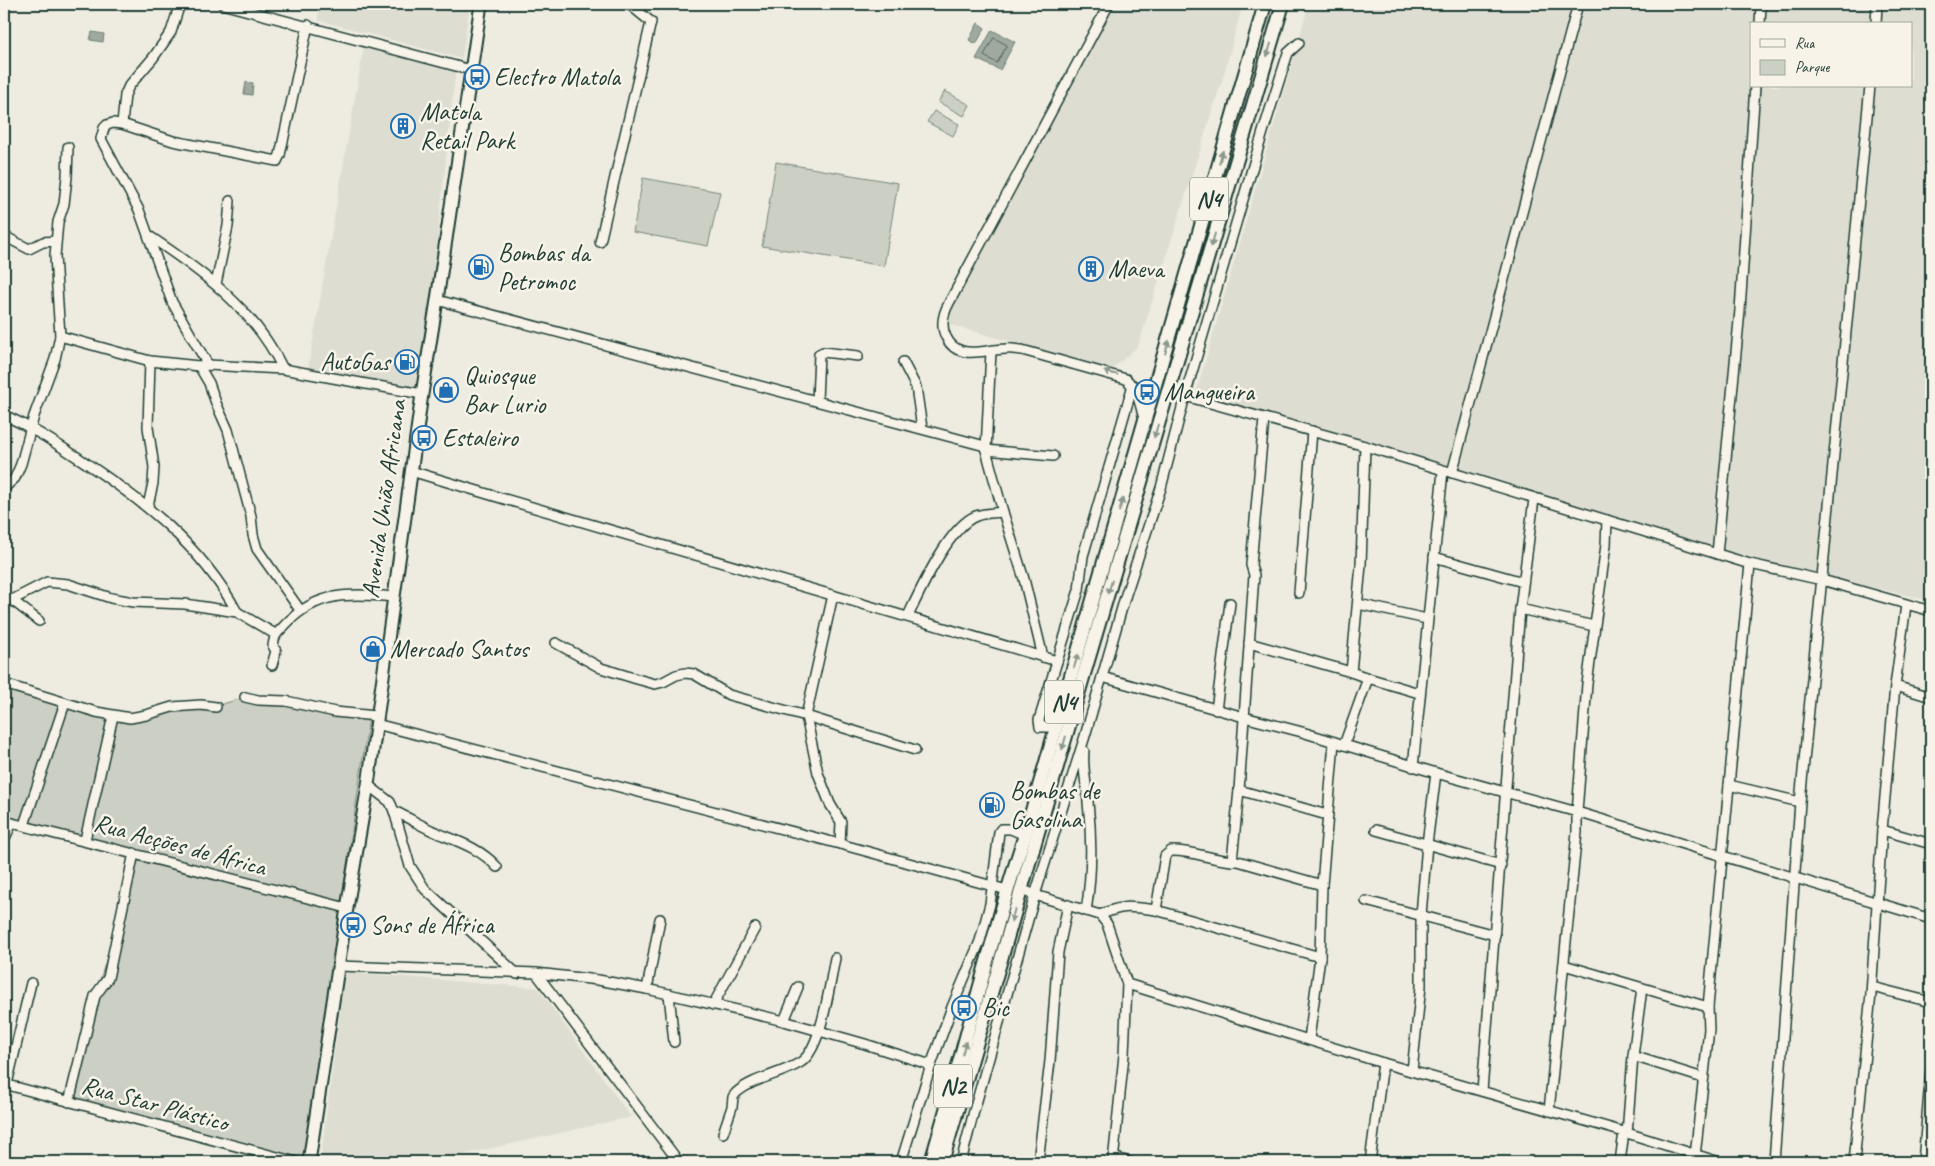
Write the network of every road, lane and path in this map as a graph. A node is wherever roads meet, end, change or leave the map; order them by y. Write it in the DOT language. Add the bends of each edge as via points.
graph roads {
  1 [pos="180,4"];
  2 [pos="222,4"];
  3 [pos="481,4"];
  4 [pos="629,4"];
  5 [pos="1109,4"];
  6 [pos="1265,4"];
  7 [pos="1283,4"];
  8 [pos="1578,4"];
  9 [pos="1761,4"];
  10 [pos="1878,4"];
  11 [pos="1760,22"];
  12 [pos="1876,22"];
  13 [pos="308,26"];
  14 [pos="1299,43"];
  15 [pos="471,70"];
  16 [pos="1755,88"];
  17 [pos="1870,88"];
  18 [pos="122,124"];
  19 [pos="68,147"];
  20 [pos="230,201"];
  21 [pos="4,236"];
  22 [pos="149,236"];
  23 [pos="56,241"];
  24 [pos="600,242"];
  25 [pos="216,284"];
  26 [pos="437,300"];
  27 [pos="60,336"];
  28 [pos="991,351"];
  29 [pos="858,356"];
  30 [pos="150,361"];
  31 [pos="903,362"];
  32 [pos="204,366"];
  33 [pos="283,369"];
  34 [pos="1133,385"];
  35 [pos="422,394"];
  36 [pos="1185,396"];
  37 [pos="817,401"];
  38 [pos="4,415"];
  39 [pos="1264,419"];
  40 [pos="1145,424"];
  41 [pos="31,427"];
  42 [pos="922,428"];
  43 [pos="1312,431"];
  44 [pos="1365,446"];
  45 [pos="986,448"];
  46 [pos="1053,456"];
  47 [pos="411,471"];
  48 [pos="1443,471"];
  49 [pos="1452,473"];
  50 [pos="4,488"];
  51 [pos="1534,499"];
  52 [pos="148,506"];
  53 [pos="1003,512"];
  54 [pos="1607,520"];
  55 [pos="1717,554"];
  56 [pos="1434,557"];
  57 [pos="1750,564"];
  58 [pos="1822,580"];
  59 [pos="1523,582"];
  60 [pos="1299,593"];
  61 [pos="833,594"];
  62 [pos="393,597"];
  63 [pos="8,598"];
  64 [pos="1230,603"];
  65 [pos="1358,604"];
  66 [pos="1906,605"];
  67 [pos="1520,609"];
  68 [pos="300,610"];
  69 [pos="1931,611"];
  70 [pos="237,612"];
  71 [pos="908,616"];
  72 [pos="1427,619"];
  73 [pos="39,621"];
  74 [pos="1594,626"];
  75 [pos="275,634"];
  76 [pos="556,643"];
  77 [pos="1249,643"];
  78 [pos="1043,657"];
  79 [pos="1057,661"];
  80 [pos="272,665"];
  81 [pos="1351,672"];
  82 [pos="1102,676"];
  83 [pos="1368,678"];
  84 [pos="4,680"];
  85 [pos="4,684"];
  86 [pos="1895,686"];
  87 [pos="1420,693"];
  88 [pos="245,697"];
  89 [pos="1931,697"];
  90 [pos="65,703"];
  91 [pos="216,707"];
  92 [pos="1216,710"];
  93 [pos="113,716"];
  94 [pos="806,716"];
  95 [pos="1244,718"];
  96 [pos="376,720"];
  97 [pos="1056,727"];
  98 [pos="1085,736"];
  99 [pos="1334,742"];
  100 [pos="1344,745"];
  101 [pos="915,750"];
  102 [pos="1413,766"];
  103 [pos="1436,773"];
  104 [pos="368,785"];
  105 [pos="1729,785"];
  106 [pos="1239,790"];
  107 [pos="1505,792"];
  108 [pos="1800,802"];
  109 [pos="394,811"];
  110 [pos="1577,812"];
  111 [pos="1327,815"];
  112 [pos="8,822"];
  113 [pos="24,825"];
  114 [pos="1376,830"];
  115 [pos="1882,830"];
  116 [pos="1025,835"];
  117 [pos="4,840"];
  118 [pos="85,840"];
  119 [pos="840,844"];
  120 [pos="1427,844"];
  121 [pos="1931,844"];
  122 [pos="134,853"];
  123 [pos="1723,857"];
  124 [pos="1232,862"];
  125 [pos="1501,865"];
  126 [pos="497,867"];
  127 [pos="1794,877"];
  128 [pos="1322,885"];
  129 [pos="992,886"];
  130 [pos="1021,889"];
  131 [pos="1006,890"];
  132 [pos="1035,895"];
  133 [pos="1366,901"];
  134 [pos="1876,903"];
  135 [pos="1068,905"];
  136 [pos="347,908"];
  137 [pos="1156,910"];
  138 [pos="1086,911"];
  139 [pos="1100,915"];
  140 [pos="1421,915"];
  141 [pos="660,919"];
  142 [pos="1931,919"];
  143 [pos="755,928"];
  144 [pos="1495,936"];
  145 [pos="1320,957"];
  146 [pos="836,958"];
  147 [pos="1564,965"];
  148 [pos="338,966"];
  149 [pos="536,973"];
  150 [pos="517,974"];
  151 [pos="31,983"];
  152 [pos="1127,984"];
  153 [pos="798,987"];
  154 [pos="1872,987"];
  155 [pos="1642,988"];
  156 [pos="647,989"];
  157 [pos="669,994"];
  158 [pos="1931,1002"];
  159 [pos="713,1006"];
  160 [pos="1708,1007"];
  161 [pos="974,1010"];
  162 [pos="784,1021"];
  163 [pos="820,1031"];
  164 [pos="1309,1039"];
  165 [pos="674,1042"];
  166 [pos="1633,1056"];
  167 [pos="1384,1063"];
  168 [pos="931,1065"];
  169 [pos="1931,1070"];
  170 [pos="1412,1071"];
  171 [pos="1931,1075"];
  172 [pos="1703,1078"];
  173 [pos="5,1084"];
  174 [pos="1482,1091"];
  175 [pos="69,1102"];
  176 [pos="1549,1111"];
  177 [pos="723,1133"];
  178 [pos="1625,1133"];
  179 [pos="1928,1153"];
  180 [pos="1695,1156"];
  181 [pos="1113,1160"];
  182 [pos="296,1162"];
  183 [pos="309,1162"];
  184 [pos="679,1162"];
  185 [pos="901,1162"];
  186 [pos="931,1162"];
  187 [pos="942,1162"];
  188 [pos="961,1162"];
  189 [pos="1038,1162"];
  190 [pos="1129,1162"];
  191 [pos="1370,1162"];
  192 [pos="1620,1162"];
  193 [pos="1720,1162"];
  194 [pos="1774,1162"];
  195 [pos="1854,1162"];
  196 [pos="1923,1162"];
  1 -- 18 [label="street" via="171,32 129,86"];
  2 -- 13 [label="street"];
  3 -- 15 [label="main road, Avenida União Africana"];
  4 -- 24 [label="street" via="651,22"];
  5 -- 28 [label="street" via="943,314 944,334 950,344 958,350 972,353"];
  40 -- 6 [label="highway, N4, one-way"];
  7 -- 130 [label="highway, N4, one-way"];
  8 -- 49 [label="street"];
  9 -- 11 [label="street"];
  10 -- 12 [label="street"];
  13 -- 15 [label="street"];
  13 -- 18 [label="street" via="277,161 173,141"];
  14 -- 36 [label="street" via="1288,53"];
  15 -- 26 [label="main road, Avenida União Africana"];
  16 -- 55 [label="street" via="1740,310"];
  17 -- 58 [label="street"];
  18 -- 22 [label="street" via="107,125 101,139 139,210"];
  19 -- 23 [label="street" via="68,178"];
  20 -- 25 [label="street"];
  21 -- 23 [label="street" via="29,249 43,242"];
  22 -- 25 [label="street"];
  22 -- 32 [label="street" via="172,302"];
  23 -- 27 [label="street"];
  25 -- 33 [label="street" via="244,310"];
  26 -- 35 [label="main road, Avenida União Africana"];
  26 -- 37 [label="street"];
  27 -- 30 [label="street"];
  27 -- 41 [label="street"];
  34 -- 28 [label="street, one-way" via="1119,376 1022,350 1006,348"];
  28 -- 45 [label="street"];
  29 -- 37 [label="street" via="819,354"];
  30 -- 32 [label="street"];
  30 -- 52 [label="street" via="148,427 154,467"];
  31 -- 42 [label="street" via="916,387"];
  32 -- 33 [label="street"];
  32 -- 68 [label="street" via="228,430 257,549"];
  33 -- 35 [label="street"];
  34 -- 40 [label="street"];
  34 -- 79 [label="street" via="1087,541 1079,590"];
  35 -- 47 [label="main road, Avenida União Africana"];
  36 -- 39 [label="street"];
  36 -- 82 [label="street" via="1161,488"];
  37 -- 42 [label="street"];
  38 -- 41 [label="street"];
  39 -- 43 [label="street"];
  39 -- 77 [label="street" via="1251,565 1254,575"];
  97 -- 40 [label="highway, N4, one-way"];
  41 -- 50 [label="street" via="22,464 15,478"];
  41 -- 52 [label="street"];
  42 -- 45 [label="street"];
  43 -- 44 [label="street"];
  43 -- 60 [label="street"];
  44 -- 48 [label="street"];
  44 -- 65 [label="street"];
  45 -- 46 [label="street"];
  45 -- 53 [label="street"];
  47 -- 61 [label="street" via="725,566"];
  47 -- 62 [label="main road, Avenida União Africana"];
  48 -- 49 [label="street"];
  48 -- 56 [label="street"];
  49 -- 51 [label="street"];
  51 -- 54 [label="street"];
  51 -- 59 [label="street"];
  52 -- 70 [label="street" via="216,577"];
  53 -- 71 [label="street" via="976,516 959,529 933,566"];
  53 -- 78 [label="street"];
  54 -- 55 [label="street"];
  54 -- 74 [label="street"];
  55 -- 57 [label="street"];
  56 -- 59 [label="street"];
  56 -- 72 [label="street"];
  57 -- 58 [label="street"];
  57 -- 105 [label="street"];
  58 -- 66 [label="street"];
  58 -- 108 [label="street"];
  59 -- 67 [label="street"];
  61 -- 71 [label="street"];
  61 -- 94 [label="street"];
  62 -- 68 [label="street" via="339,595"];
  62 -- 96 [label="main road, Avenida União Africana"];
  63 -- 70 [label="street" via="54,582 134,602 185,604"];
  63 -- 73 [label="street"];
  64 -- 92 [label="street"];
  65 -- 72 [label="street"];
  65 -- 81 [label="street"];
  66 -- 69 [label="street"];
  66 -- 86 [label="street"];
  67 -- 74 [label="street"];
  67 -- 107 [label="street"];
  68 -- 75 [label="street"];
  70 -- 75 [label="street"];
  71 -- 78 [label="street"];
  72 -- 87 [label="street"];
  74 -- 110 [label="street"];
  75 -- 80 [label="street" via="273,646 276,651"];
  76 -- 94 [label="street" via="601,668 637,679 655,684 676,675 694,674 728,696"];
  77 -- 81 [label="street"];
  77 -- 95 [label="street"];
  78 -- 79 [label="street"];
  79 -- 97 [label="street" via="1039,720 1040,726"];
  81 -- 83 [label="street"];
  82 -- 92 [label="street"];
  82 -- 98 [label="street"];
  83 -- 87 [label="street"];
  83 -- 100 [label="street"];
  84 -- 85 [label="street"];
  85 -- 90 [label="street"];
  86 -- 89 [label="street"];
  86 -- 115 [label="street"];
  87 -- 102 [label="street"];
  88 -- 96 [label="street" via="286,700"];
  90 -- 93 [label="street"];
  90 -- 113 [label="street"];
  91 -- 93 [label="street" via="187,706 130,718"];
  92 -- 95 [label="street"];
  93 -- 118 [label="street"];
  94 -- 101 [label="street"];
  94 -- 119 [label="street" via="818,773 841,822"];
  95 -- 99 [label="street"];
  95 -- 106 [label="street"];
  96 -- 104 [label="main road, Avenida União Africana"];
  96 -- 119 [label="street"];
  97 -- 116 [label="highway, N4"];
  98 -- 132 [label="street"];
  98 -- 138 [label="street" via="1083,769 1088,799 1091,867"];
  99 -- 100 [label="street"];
  99 -- 111 [label="street"];
  100 -- 102 [label="street"];
  102 -- 103 [label="street"];
  103 -- 107 [label="street"];
  103 -- 120 [label="street"];
  104 -- 109 [label="street" via="390,802"];
  104 -- 136 [label="main road, Avenida União Africana"];
  105 -- 108 [label="street"];
  105 -- 123 [label="street"];
  106 -- 111 [label="street"];
  106 -- 124 [label="street"];
  107 -- 110 [label="street"];
  107 -- 125 [label="street"];
  108 -- 127 [label="street"];
  109 -- 126 [label="street" via="476,850"];
  109 -- 150 [label="street" via="404,848 418,880"];
  110 -- 123 [label="street"];
  110 -- 147 [label="street"];
  111 -- 128 [label="street"];
  112 -- 113 [label="street, Rua Acções de África"];
  112 -- 117 [label="street"];
  113 -- 118 [label="street, Rua Acções de África"];
  114 -- 120 [label="street"];
  115 -- 121 [label="street"];
  115 -- 134 [label="street"];
  116 -- 129 [label="street" via="1006,828 999,832"];
  116 -- 131 [label="highway, N4"];
  118 -- 122 [label="street, Rua Acções de África"];
  119 -- 129 [label="street"];
  120 -- 125 [label="street"];
  120 -- 140 [label="street"];
  122 -- 136 [label="street, Rua Acções de África"];
  122 -- 175 [label="street" via="108,978 95,996"];
  123 -- 127 [label="street"];
  123 -- 160 [label="street"];
  124 -- 128 [label="street"];
  124 -- 137 [label="street" via="1178,851 1167,853"];
  125 -- 144 [label="street"];
  127 -- 134 [label="street"];
  127 -- 194 [label="street"];
  128 -- 145 [label="street"];
  129 -- 131 [label="street"];
  129 -- 168 [label="street" via="980,941"];
  130 -- 132 [label="street"];
  130 -- 187 [label="highway, N4, one-way"];
  131 -- 161 [label="highway, N4"];
  132 -- 135 [label="street"];
  132 -- 188 [label="street"];
  133 -- 140 [label="street"];
  134 -- 142 [label="street"];
  134 -- 154 [label="street"];
  135 -- 138 [label="street"];
  135 -- 189 [label="street" via="1058,952"];
  136 -- 148 [label="main road, Avenida União Africana"];
  137 -- 139 [label="street" via="1120,907"];
  137 -- 145 [label="street"];
  138 -- 139 [label="street"];
  139 -- 152 [label="street" via="1107,924"];
  140 -- 144 [label="street"];
  140 -- 170 [label="street" via="1421,986"];
  141 -- 156 [label="street"];
  143 -- 159 [label="street"];
  144 -- 174 [label="street"];
  145 -- 164 [label="street"];
  146 -- 163 [label="street"];
  147 -- 155 [label="street"];
  147 -- 176 [label="street"];
  148 -- 150 [label="street"];
  148 -- 183 [label="main road, Avenida União Africana"];
  149 -- 150 [label="street"];
  149 -- 156 [label="street"];
  149 -- 184 [label="street"];
  151 -- 173 [label="street"];
  152 -- 164 [label="street"];
  152 -- 181 [label="street" via="1124,1055"];
  153 -- 162 [label="street"];
  154 -- 158 [label="street"];
  154 -- 195 [label="street"];
  155 -- 160 [label="street"];
  155 -- 166 [label="street"];
  156 -- 157 [label="street"];
  157 -- 159 [label="street"];
  157 -- 165 [label="street"];
  159 -- 162 [label="street"];
  160 -- 172 [label="street" via="1709,1029"];
  186 -- 161 [label="highway, N2, one-way"];
  162 -- 163 [label="street"];
  163 -- 168 [label="street"];
  163 -- 177 [label="street" via="809,1053 800,1062 736,1093"];
  164 -- 167 [label="street"];
  166 -- 172 [label="street"];
  166 -- 178 [label="street"];
  167 -- 170 [label="street"];
  167 -- 191 [label="street"];
  168 -- 185 [label="street"];
  169 -- 171 [label="street"];
  170 -- 174 [label="street"];
  171 -- 179 [label="street"];
  172 -- 180 [label="street"];
  173 -- 175 [label="street, Rua Star Plástico"];
  174 -- 176 [label="street"];
  175 -- 182 [label="street, Rua Star Plástico"];
  176 -- 178 [label="street"];
  178 -- 180 [label="street"];
  178 -- 192 [label="street"];
  179 -- 196 [label="street"];
  180 -- 193 [label="street"];
  181 -- 190 [label="street"];
}
